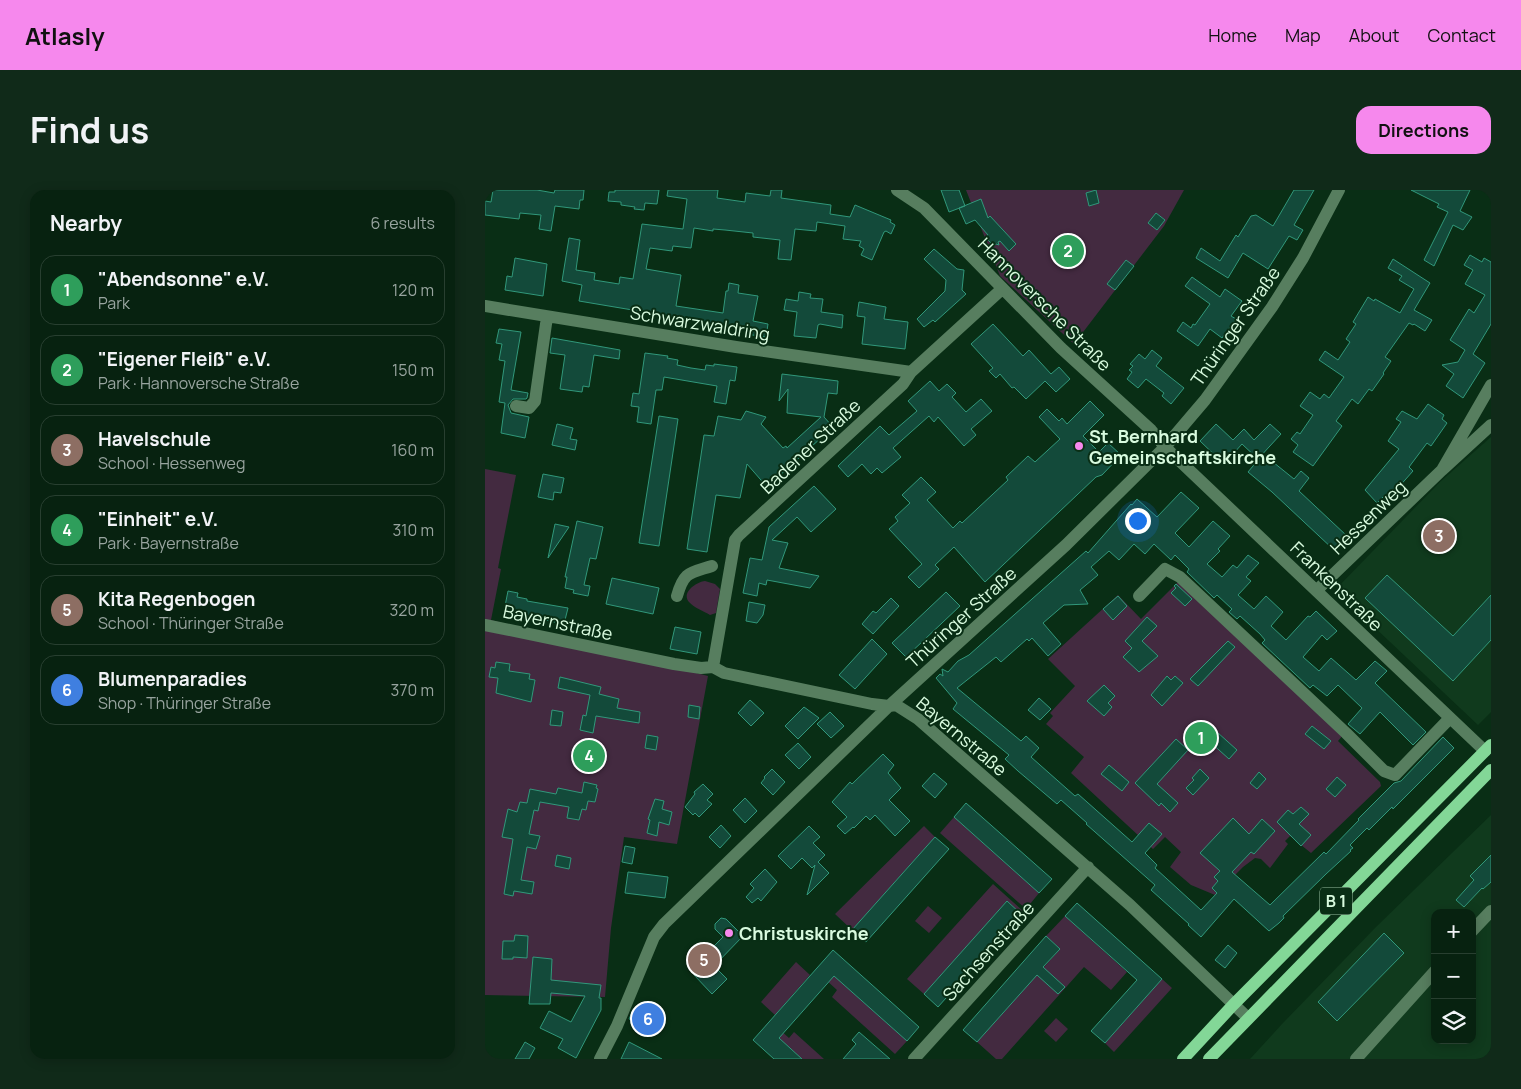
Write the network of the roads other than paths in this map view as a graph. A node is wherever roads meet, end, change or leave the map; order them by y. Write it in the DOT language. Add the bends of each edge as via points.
graph roads {
  1 [pos="897,190"];
  2 [pos="1339,190"];
  3 [pos="1003,289"];
  4 [pos="485,306"];
  5 [pos="547,317"];
  6 [pos="911,372"];
  7 [pos="1491,385"];
  8 [pos="516,406"];
  9 [pos="1491,425"];
  10 [pos="1165,447"];
  11 [pos="1443,470"];
  12 [pos="712,566"];
  13 [pos="1317,590"];
  14 [pos="677,596"];
  15 [pos="1139,596"];
  16 [pos="490,626"];
  17 [pos="713,667"];
  18 [pos="889,706"];
  19 [pos="1450,718"];
  20 [pos="1488,748"];
  21 [pos="1491,770"];
  22 [pos="1088,867"];
  23 [pos="1491,910"];
  24 [pos="1476,927"];
  25 [pos="1431,976"];
  26 [pos="1233,1005"];
  27 [pos="1248,1018"];
  28 [pos="600,1059"];
  29 [pos="913,1059"];
  30 [pos="1183,1059"];
  31 [pos="1209,1059"];
  32 [pos="1356,1059"];
  1 -- 3 [label="street, Hannoversche Straße" via="924,208"];
  2 -- 10 [label="street, Thüringer Straße" via="1303,258 1272,307 1205,400"];
  3 -- 6 [label="street, Badener Straße"];
  3 -- 10 [label="street, Hannoversche Straße"];
  4 -- 5 [label="street, Schwarzwaldring"];
  5 -- 6 [label="street, Schwarzwaldring"];
  5 -- 8 [label="street" via="535,402 529,408"];
  6 -- 17 [label="street, Badener Straße" via="903,384 739,534 735,540"];
  7 -- 11 [label="street, Hessenweg"];
  9 -- 11 [label="street, Hessenweg"];
  10 -- 13 [label="street, Frankenstraße"];
  10 -- 18 [label="street, Thüringer Straße"];
  11 -- 13 [label="street, Hessenweg"];
  12 -- 14 [label="street" via="689,573 681,582"];
  13 -- 19 [label="street, Frankenstraße"];
  15 -- 19 [label="street" via="1165,569 1180,577 1346,732 1384,772 1395,775"];
  16 -- 17 [label="street, Bayernstraße" via="674,664"];
  17 -- 18 [label="street, Bayernstraße" via="723,674"];
  18 -- 22 [label="street, Bayernstraße" via="896,705 919,719"];
  18 -- 28 [label="street, Thüringer Straße" via="664,924 654,937"];
  19 -- 20 [label="street, Frankenstraße"];
  20 -- 26 [label="main road, B 1"];
  21 -- 27 [label="main road, B 1"];
  22 -- 26 [label="street, Bayernstraße"];
  22 -- 29 [label="street, Sachsenstraße"];
  23 -- 24 [label="street"];
  25 -- 32 [label="street"];
  26 -- 27 [label="street, Bayernstraße"];
  26 -- 30 [label="main road, B 1"];
  27 -- 31 [label="main road, B 1"];
}
